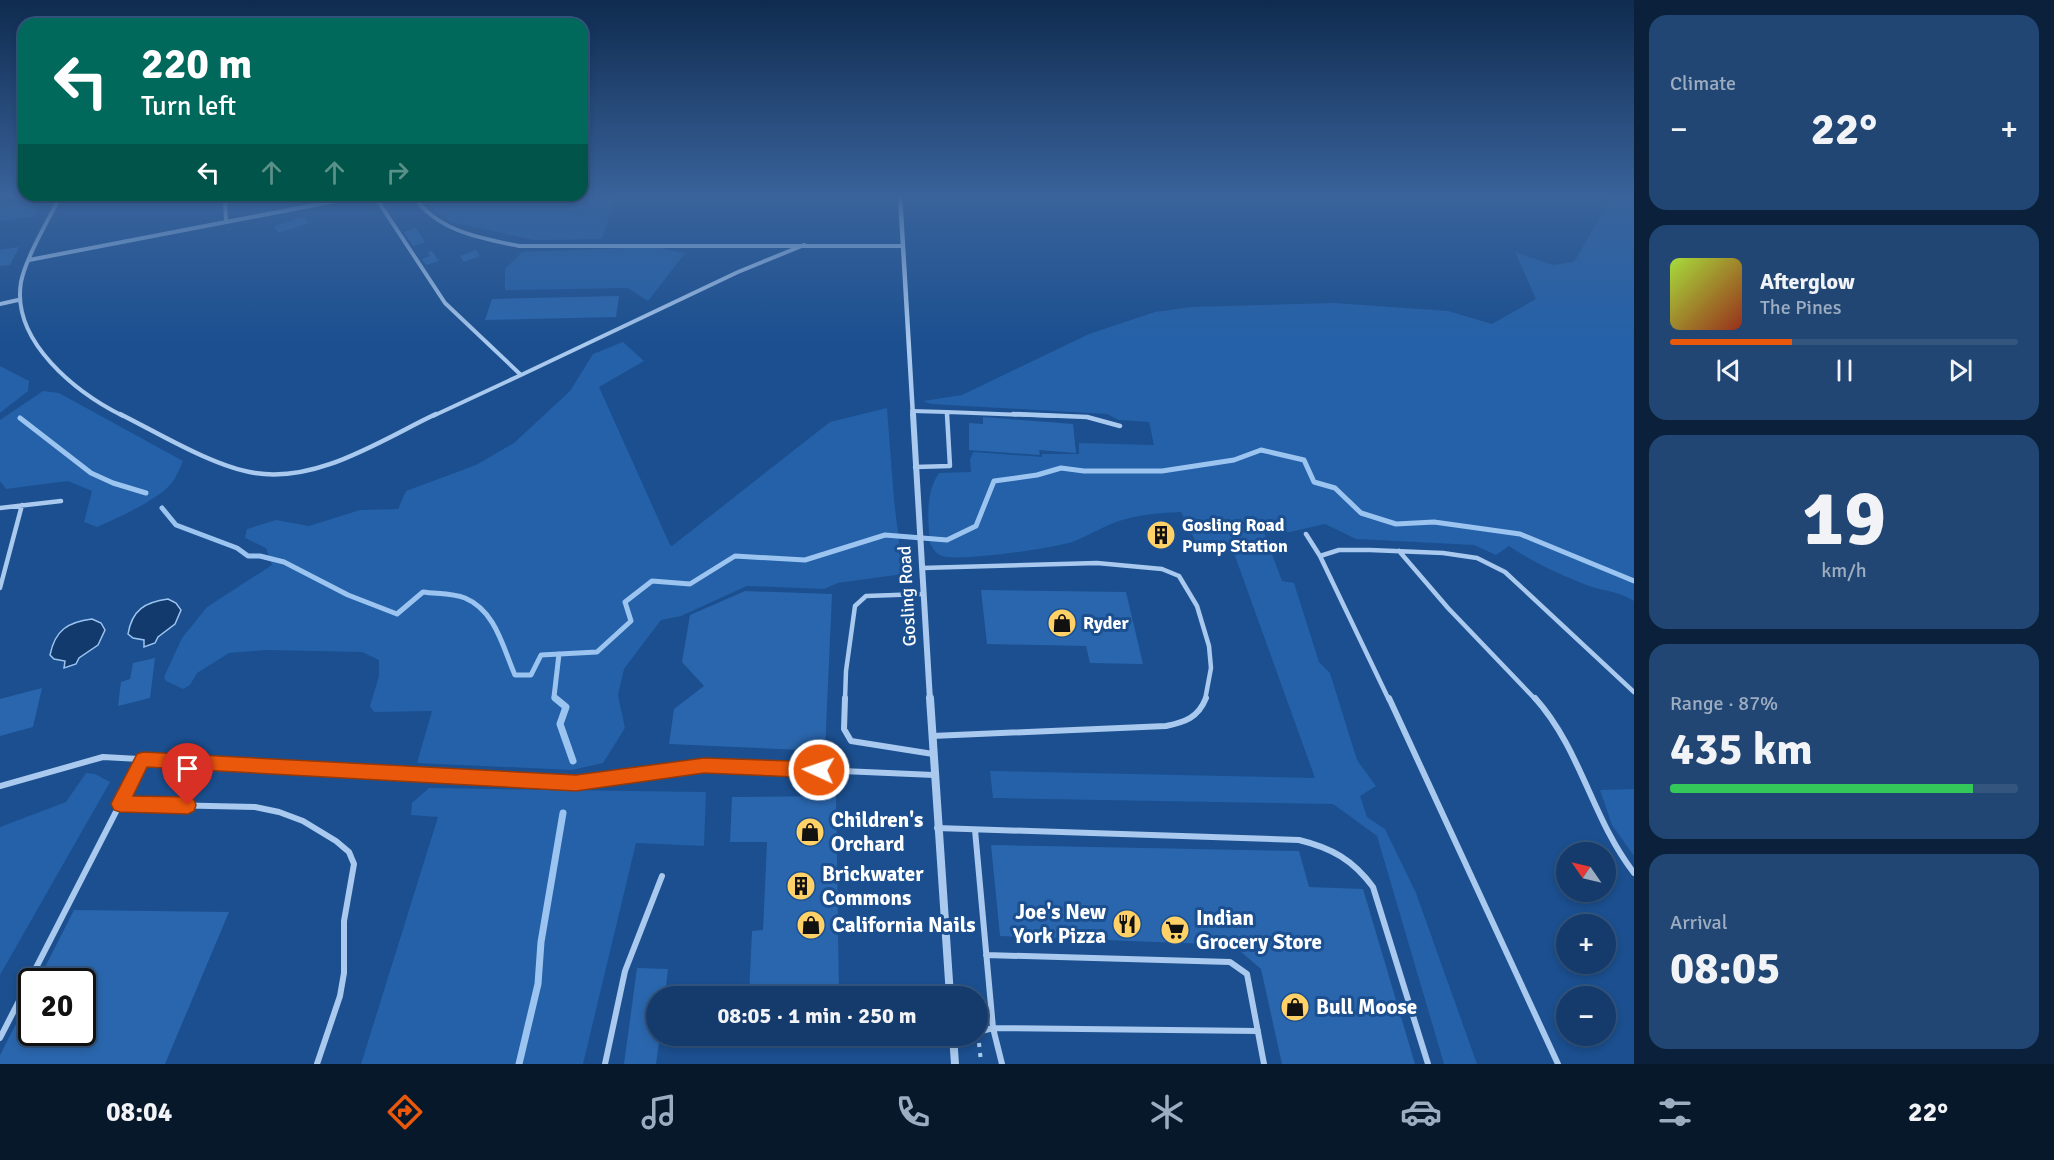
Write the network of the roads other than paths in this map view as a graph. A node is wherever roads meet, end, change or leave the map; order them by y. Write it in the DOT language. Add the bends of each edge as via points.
graph roads {
  1 [pos="37,245"];
  2 [pos="109,245"];
  3 [pos="407,245"];
  4 [pos="512,245"];
  5 [pos="804,245"];
  6 [pos="901,246"];
  7 [pos="29,260"];
  8 [pos="18,300"];
  9 [pos="0,304"];
  10 [pos="521,375"];
  11 [pos="912,411"];
  12 [pos="947,412"];
  13 [pos="1120,426"];
  14 [pos="915,467"];
  15 [pos="61,501"];
  16 [pos="22,505"];
  17 [pos="0,508"];
  18 [pos="1306,534"];
  19 [pos="1399,551"];
  20 [pos="1320,556"];
  21 [pos="922,568"];
  22 [pos="0,588"];
  23 [pos="923,594"];
  24 [pos="1634,692"];
  25 [pos="932,736"];
  26 [pos="933,754"];
  27 [pos="143,759"];
  28 [pos="934,775"];
  29 [pos="0,786"];
  30 [pos="120,804"];
  31 [pos="937,828"];
  32 [pos="975,830"];
  33 [pos="1634,873"];
  34 [pos="662,876"];
  35 [pos="986,955"];
  36 [pos="949,986"];
  37 [pos="993,1028"];
  38 [pos="988,1029"];
  39 [pos="1258,1030"];
  40 [pos="0,1038"];
  41 [pos="954,1046"];
  42 [pos="317,1064"];
  43 [pos="605,1064"];
  44 [pos="955,1064"];
  45 [pos="1002,1064"];
  46 [pos="1264,1064"];
  47 [pos="1428,1064"];
  48 [pos="1558,1064"];
  1 -- 7 [label="lane"];
  2 -- 7 [label="lane"];
  3 -- 10 [label="lane" via="445,303"];
  4 -- 5 [label="lane"];
  5 -- 6 [label="lane"];
  5 -- 10 [label="lane" via="738,272"];
  6 -- 11 [label="street, Gosling Road"];
  7 -- 8 [label="lane"];
  8 -- 9 [label="lane"];
  8 -- 10 [label="lane" via="41,350 55,370 90,399 213,460 253,474 288,474 334,461"];
  11 -- 12 [label="lane"];
  11 -- 14 [label="street, Gosling Road"];
  12 -- 13 [label="lane" via="1087,417"];
  12 -- 14 [label="lane" via="950,466"];
  14 -- 21 [label="street, Gosling Road"];
  15 -- 16 [label="lane"];
  16 -- 17 [label="lane"];
  16 -- 22 [label="lane"];
  18 -- 20 [label="lane"];
  19 -- 20 [label="lane" via="1339,550"];
  19 -- 24 [label="lane" via="1460,554 1505,572"];
  19 -- 33 [label="lane" via="1440,602 1552,719 1567,742 1609,840"];
  20 -- 48 [label="lane"];
  21 -- 23 [label="street, Gosling Road"];
  21 -- 25 [label="lane" via="1053,563 1159,567 1177,574 1191,588 1211,667 1207,699 1192,718 1166,726"];
  23 -- 25 [label="street, Gosling Road"];
  23 -- 26 [label="lane" via="866,596 855,606 846,671 844,729 851,741 866,746"];
  25 -- 26 [label="street, Gosling Road"];
  26 -- 28 [label="street, Gosling Road"];
  27 -- 28 [label="lane" via="576,783 704,765"];
  27 -- 29 [label="lane" via="103,757"];
  27 -- 30 [label="lane"];
  28 -- 31 [label="street, Gosling Road"];
  30 -- 40 [label="lane"];
  30 -- 42 [label="lane" via="271,810 303,821 349,852 354,864 344,921 344,973"];
  31 -- 32 [label="lane"];
  31 -- 36 [label="street, Gosling Road"];
  32 -- 35 [label="lane"];
  32 -- 47 [label="lane" via="1299,840 1341,854 1359,867 1373,887"];
  34 -- 43 [label="lane" via="625,971"];
  35 -- 37 [label="lane"];
  35 -- 39 [label="lane" via="1230,962 1247,974"];
  37 -- 38 [label="lane"];
  37 -- 39 [label="lane"];
  37 -- 45 [label="lane"];
  39 -- 46 [label="lane"];
  41 -- 44 [label="street"];
}
